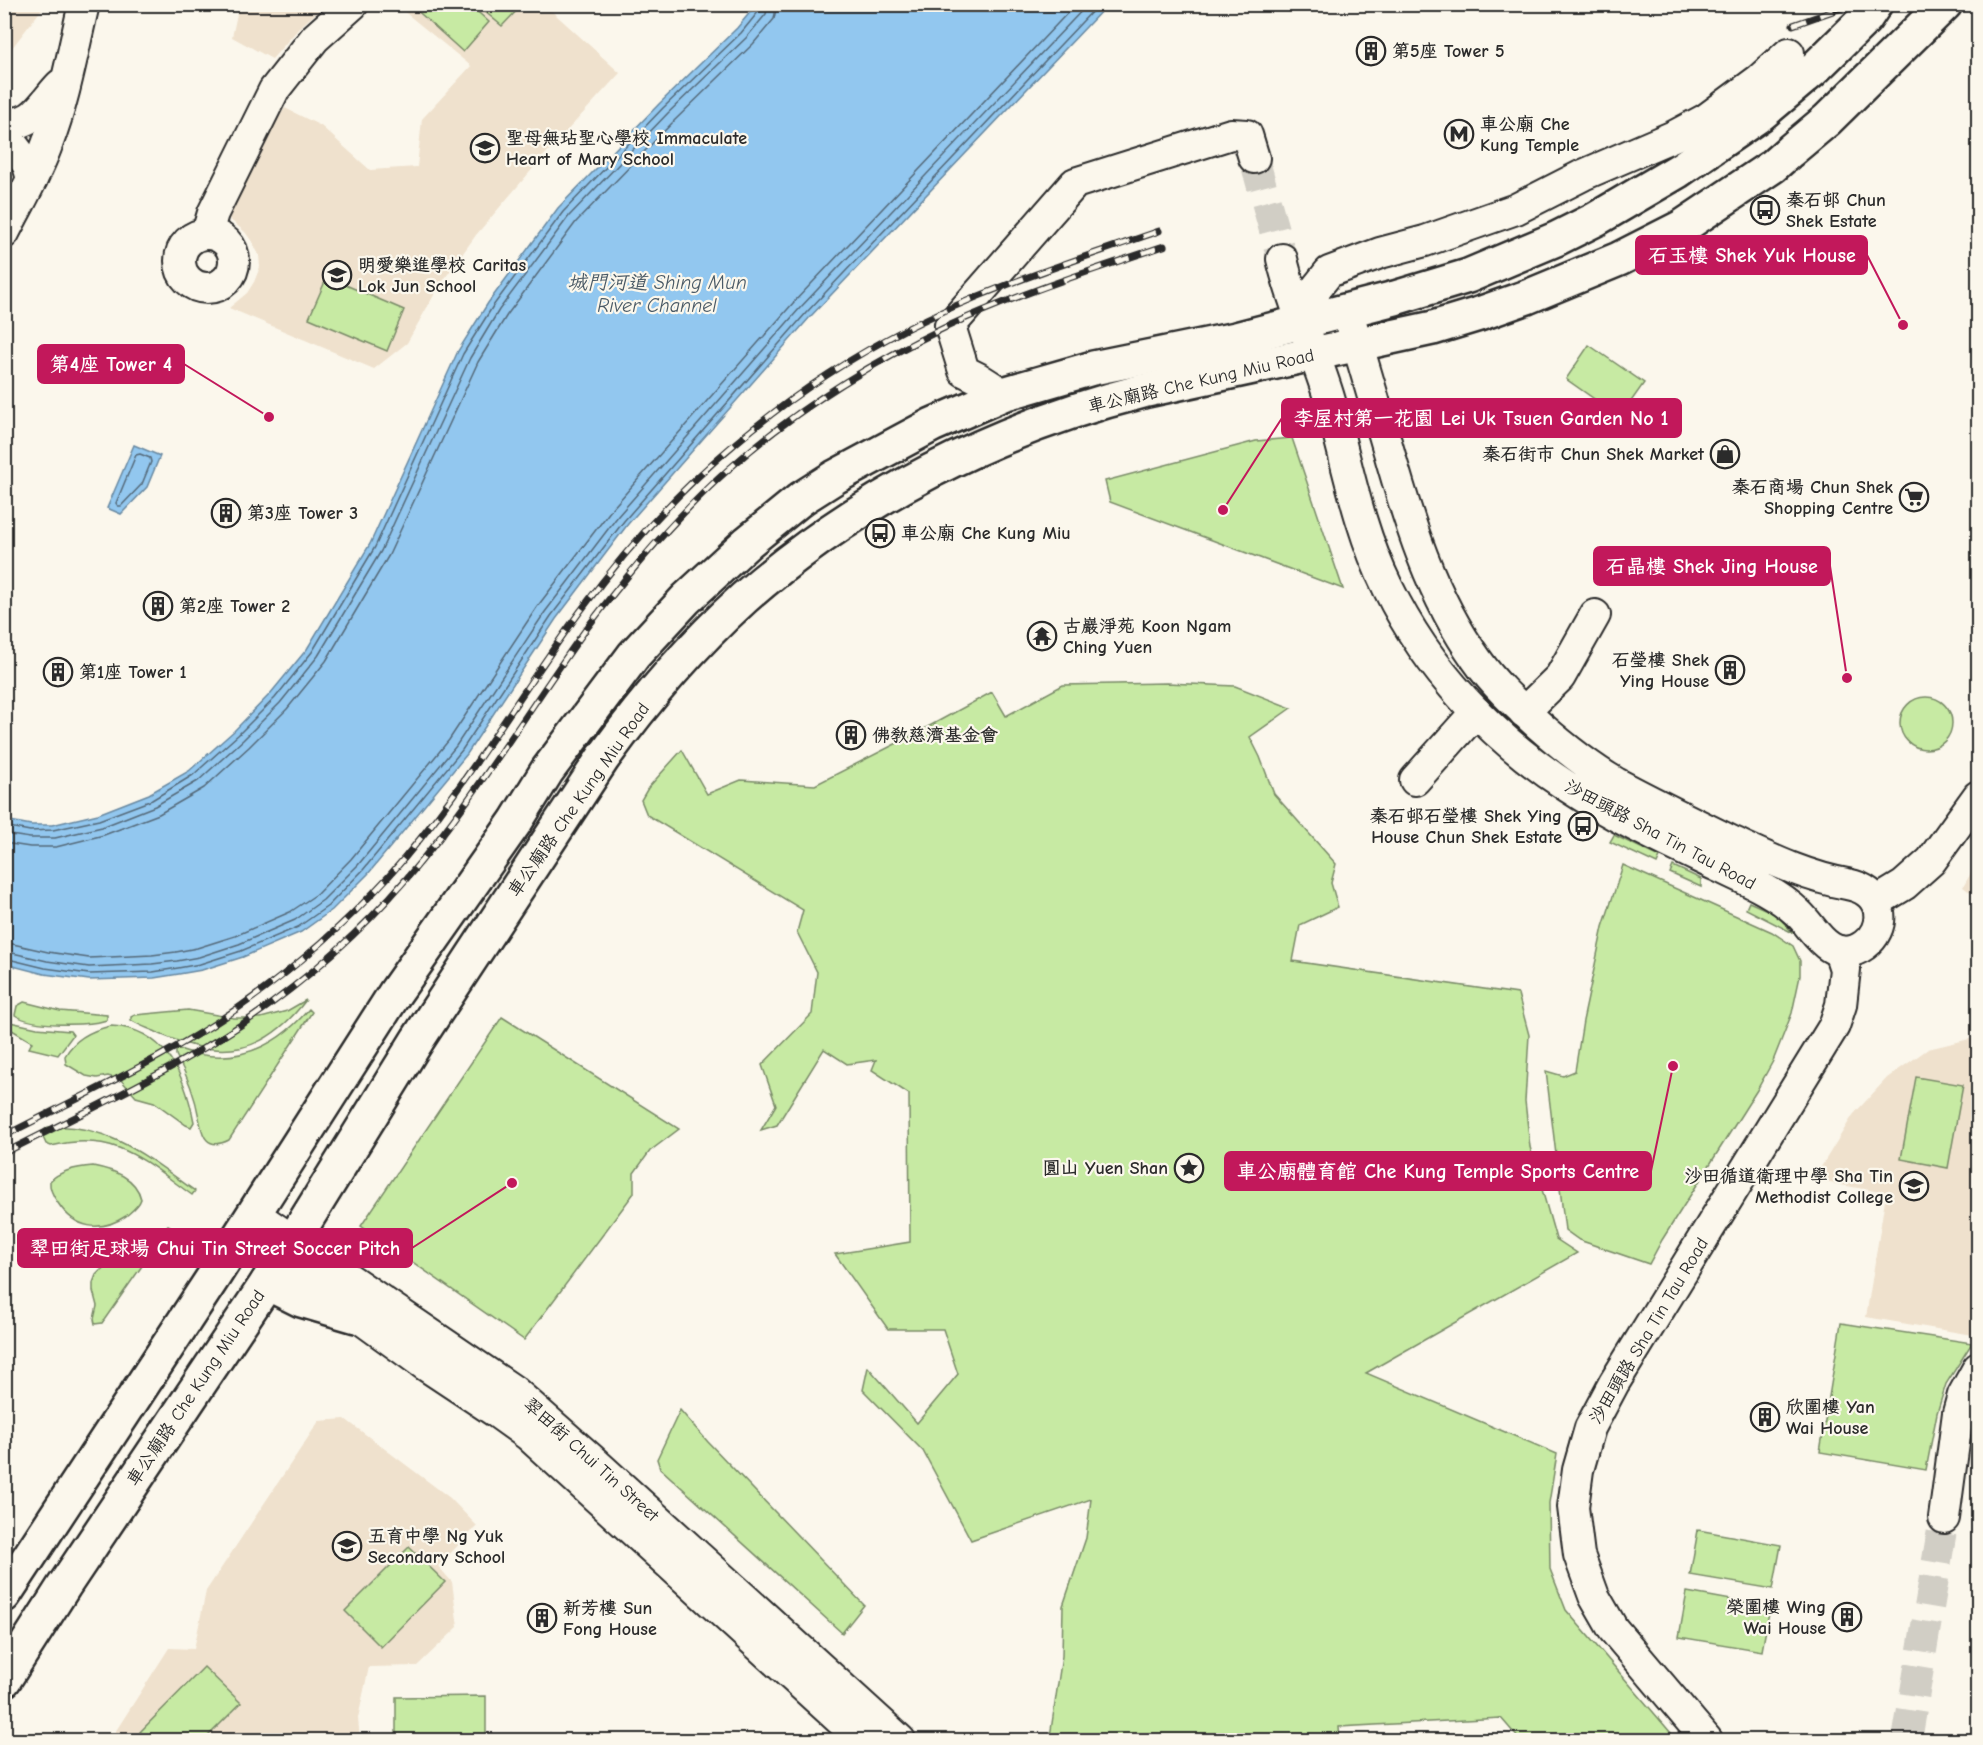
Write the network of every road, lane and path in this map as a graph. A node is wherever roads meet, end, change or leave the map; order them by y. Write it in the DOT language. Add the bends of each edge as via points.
graph roads {
  1 [pos="84,4"];
  2 [pos="353,4"];
  3 [pos="1875,4"];
  4 [pos="1945,4"];
  5 [pos="1789,53"];
  6 [pos="67,79"];
  7 [pos="1708,120"];
  8 [pos="4,122"];
  9 [pos="4,133"];
  10 [pos="1254,158"];
  11 [pos="32,179"];
  12 [pos="4,233"];
  13 [pos="207,233"];
  14 [pos="1282,259"];
  15 [pos="1347,310"];
  16 [pos="1303,322"];
  17 [pos="1358,344"];
  18 [pos="1315,355"];
  19 [pos="1003,394"];
  20 [pos="1595,615"];
  21 [pos="1476,712"];
  22 [pos="1524,712"];
  23 [pos="1415,780"];
  24 [pos="1978,796"];
  25 [pos="1845,884"];
  26 [pos="1876,902"];
  27 [pos="1828,943"];
  28 [pos="268,1245"];
  29 [pos="356,1316"];
  30 [pos="1978,1368"];
  31 [pos="1944,1518"];
  32 [pos="4,1594"];
  33 [pos="4,1680"];
  34 [pos="862,1740"];
  35 [pos="900,1740"];
  36 [pos="1707,1740"];
  1 -- 6 [label="street"];
  2 -- 13 [label="street" via="315,38 274,90 213,213"];
  3 -- 7 [label="main road, 車公廟路 Che Kung Miu Road" via="1812,71 1761,114"];
  4 -- 17 [label="main road, 車公廟路 Che Kung Miu Road" via="1827,120 1773,166 1682,227 1619,259 1527,297 1423,331"];
  5 -- 7 [label="street"];
  6 -- 8 [label="street" via="31,120"];
  6 -- 11 [label="street" via="49,142"];
  7 -- 15 [label="main road, 車公廟路 Che Kung Miu Road" via="1678,171 1596,219 1468,276"];
  7 -- 16 [label="street" via="1516,209 1329,272 1317,287"];
  9 -- 11 [label="street" via="28,165"];
  10 -- 19 [label="street" via="1247,135 1231,134 1075,183 950,326 964,371"];
  11 -- 12 [label="street"];
  14 -- 16 [label="street, 沙田頭路 Sha Tin Tau Road"];
  15 -- 16 [label="main road, 車公廟路 Che Kung Miu Road"];
  15 -- 17 [label="street, 沙田頭路 Sha Tin Tau Road"];
  16 -- 18 [label="street, 沙田頭路 Sha Tin Tau Road"];
  16 -- 19 [label="main road, 車公廟路 Che Kung Miu Road" via="1093,368"];
  17 -- 18 [label="main road, 車公廟路 Che Kung Miu Road"];
  17 -- 22 [label="street, 沙田頭路 Sha Tin Tau Road" via="1425,566 1477,661"];
  18 -- 21 [label="street, 沙田頭路 Sha Tin Tau Road" via="1360,515 1388,587 1418,641 1448,683"];
  18 -- 28 [label="main road, 車公廟路 Che Kung Miu Road" via="1106,400 1000,439 892,493 817,540 744,599 689,653 632,719 374,1110"];
  19 -- 28 [label="main road, 車公廟路 Che Kung Miu Road" via="932,425 802,498 686,599 634,655 588,713 395,993"];
  20 -- 22 [label="street" via="1560,677"];
  21 -- 23 [label="street"];
  21 -- 27 [label="street, 沙田頭路 Sha Tin Tau Road" via="1567,786 1759,887 1795,909"];
  22 -- 25 [label="street, 沙田頭路 Sha Tin Tau Road" via="1571,753 1663,808 1773,861"];
  24 -- 26 [label="street" via="1931,861 1904,885"];
  25 -- 26 [label="street, 沙田頭路 Sha Tin Tau Road" via="1864,889"];
  25 -- 27 [label="street, 沙田頭路 Sha Tin Tau Road" via="1833,887 1818,899 1813,918"];
  26 -- 27 [label="street" via="1880,921 1875,935 1865,945 1859,948"];
  27 -- 36 [label="street, 沙田頭路 Sha Tin Tau Road" via="1845,969 1834,1026 1614,1383 1590,1428 1578,1470 1573,1508 1579,1555 1594,1596 1613,1629"];
  28 -- 29 [label="main road" via="301,1300"];
  28 -- 32 [label="main road, 車公廟路 Che Kung Miu Road"];
  28 -- 33 [label="main road, 車公廟路 Che Kung Miu Road"];
  28 -- 35 [label="street, 翠田街 Chui Tin Street" via="514,1392"];
  29 -- 34 [label="street, 翠田街 Chui Tin Street" via="528,1435"];
  30 -- 31 [label="street" via="1958,1413"];
}
